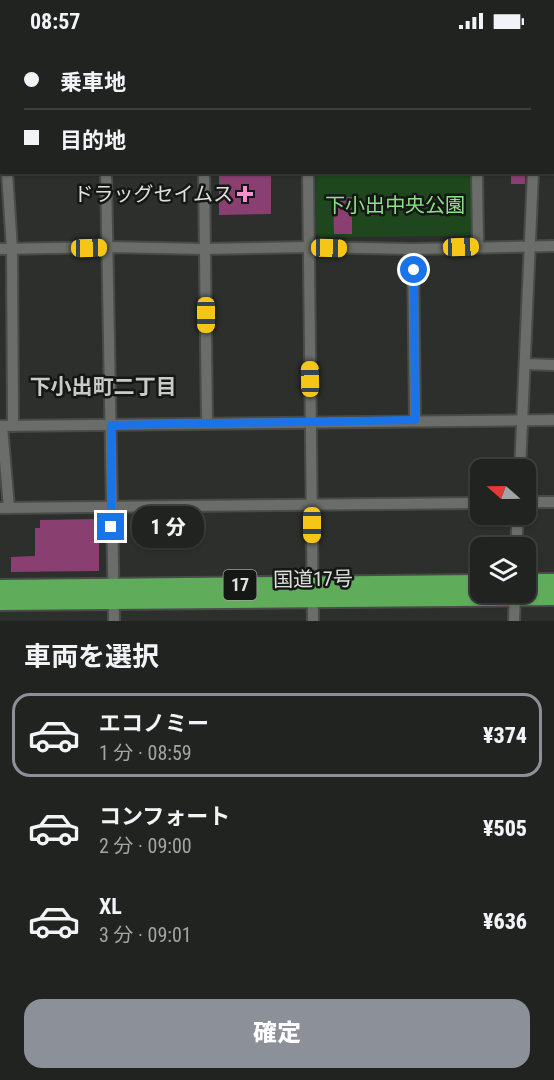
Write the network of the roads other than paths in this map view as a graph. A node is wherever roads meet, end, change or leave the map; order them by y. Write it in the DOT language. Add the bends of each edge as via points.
graph roads {
  1 [pos="8,174"];
  2 [pos="106,174"];
  3 [pos="204,174"];
  4 [pos="308,174"];
  5 [pos="477,174"];
  6 [pos="533,174"];
  7 [pos="530,246"];
  8 [pos="554,246"];
  9 [pos="109,247"];
  10 [pos="308,247"];
  11 [pos="478,247"];
  12 [pos="0,249"];
  13 [pos="12,249"];
  14 [pos="205,249"];
  15 [pos="413,249"];
  16 [pos="0,305"];
  17 [pos="12,305"];
  18 [pos="525,364"];
  19 [pos="554,365"];
  20 [pos="415,420"];
  21 [pos="523,420"];
  22 [pos="554,420"];
  23 [pos="310,422"];
  24 [pos="207,423"];
  25 [pos="111,425"];
  26 [pos="5,426"];
  27 [pos="521,459"];
  28 [pos="536,502"];
  29 [pos="554,502"];
  30 [pos="470,503"];
  31 [pos="312,506"];
  32 [pos="111,507"];
  33 [pos="4,508"];
  34 [pos="536,582"];
  35 [pos="554,582"];
  36 [pos="470,584"];
  37 [pos="0,588"];
  38 [pos="312,592"];
  39 [pos="113,594"];
  40 [pos="470,594"];
  41 [pos="536,596"];
  42 [pos="554,597"];
  43 [pos="0,603"];
  44 [pos="515,603"];
  45 [pos="114,621"];
  46 [pos="313,621"];
  47 [pos="514,621"];
  1 -- 13 [label="street"];
  2 -- 9 [label="street"];
  3 -- 14 [label="street"];
  4 -- 10 [label="street"];
  5 -- 11 [label="street"];
  6 -- 7 [label="street"];
  7 -- 8 [label="street"];
  7 -- 11 [label="street"];
  7 -- 18 [label="street"];
  9 -- 13 [label="street"];
  9 -- 14 [label="street"];
  9 -- 25 [label="street"];
  10 -- 14 [label="street"];
  10 -- 15 [label="street"];
  10 -- 23 [label="street"];
  11 -- 15 [label="street"];
  12 -- 13 [label="street"];
  13 -- 17 [label="street"];
  14 -- 24 [label="street"];
  15 -- 20 [label="street"];
  16 -- 17 [label="street"];
  17 -- 26 [label="street"];
  18 -- 19 [label="street"];
  18 -- 21 [label="street"];
  20 -- 21 [label="street"];
  20 -- 23 [label="street"];
  21 -- 22 [label="street"];
  21 -- 27 [label="street"];
  23 -- 24 [label="street"];
  23 -- 31 [label="street"];
  24 -- 25 [label="street"];
  25 -- 26 [label="street"];
  25 -- 32 [label="street"];
  26 -- 33 [label="street"];
  28 -- 29 [label="street"];
  30 -- 31 [label="street"];
  31 -- 32 [label="street"];
  31 -- 38 [label="street"];
  32 -- 33 [label="street"];
  32 -- 39 [label="street"];
  34 -- 35 [label="highway"];
  36 -- 38 [label="highway, 国道17号 / 17"];
  37 -- 39 [label="highway, 国道17号 / 17"];
  38 -- 39 [label="highway, 国道17号 / 17"];
  38 -- 40 [label="highway, 国道17号 / 17"];
  38 -- 46 [label="street"];
  39 -- 43 [label="highway, 国道17号 / 17"];
  39 -- 45 [label="street"];
  41 -- 42 [label="highway, 国道17号 / 17"];
  44 -- 47 [label="street"];
}
